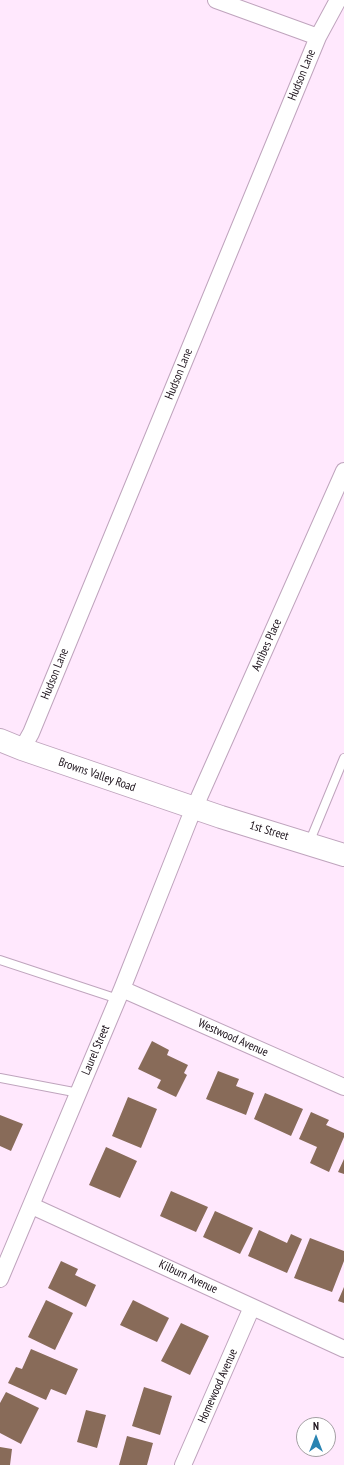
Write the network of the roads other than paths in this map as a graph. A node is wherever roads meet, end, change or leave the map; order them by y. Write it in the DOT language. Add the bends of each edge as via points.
graph roads {
  1 [pos="216,0"];
  2 [pos="338,0"];
  3 [pos="318,37"];
  4 [pos="344,470"];
  5 [pos="0,740"];
  6 [pos="22,749"];
  7 [pos="344,758"];
  8 [pos="192,814"];
  9 [pos="309,843"];
  10 [pos="344,854"];
  11 [pos="0,960"];
  12 [pos="120,994"];
  13 [pos="0,1078"];
  14 [pos="344,1087"];
  15 [pos="79,1093"];
  16 [pos="32,1206"];
  17 [pos="0,1278"];
  18 [pos="252,1307"];
  19 [pos="344,1349"];
  20 [pos="183,1465"];
  1 -- 3 [label="street"];
  2 -- 3 [label="street, Hudson Lane"];
  3 -- 6 [label="street, Hudson Lane" via="31,733"];
  4 -- 8 [label="street, Antibes Place"];
  5 -- 6 [label="main road, Browns Valley Road"];
  6 -- 8 [label="main road, Browns Valley Road"];
  7 -- 9 [label="lane"];
  8 -- 9 [label="main road, 1st Street"];
  8 -- 12 [label="street, Laurel Street"];
  9 -- 10 [label="main road, 1st Street"];
  11 -- 12 [label="lane"];
  12 -- 14 [label="street, Westwood Avenue"];
  12 -- 15 [label="street, Laurel Street"];
  13 -- 15 [label="lane"];
  15 -- 16 [label="street, Laurel Street"];
  16 -- 17 [label="street, Laurel Street"];
  16 -- 18 [label="street, Kilburn Avenue"];
  18 -- 19 [label="street, Kilburn Avenue"];
  18 -- 20 [label="street, Homewood Avenue"];
}
